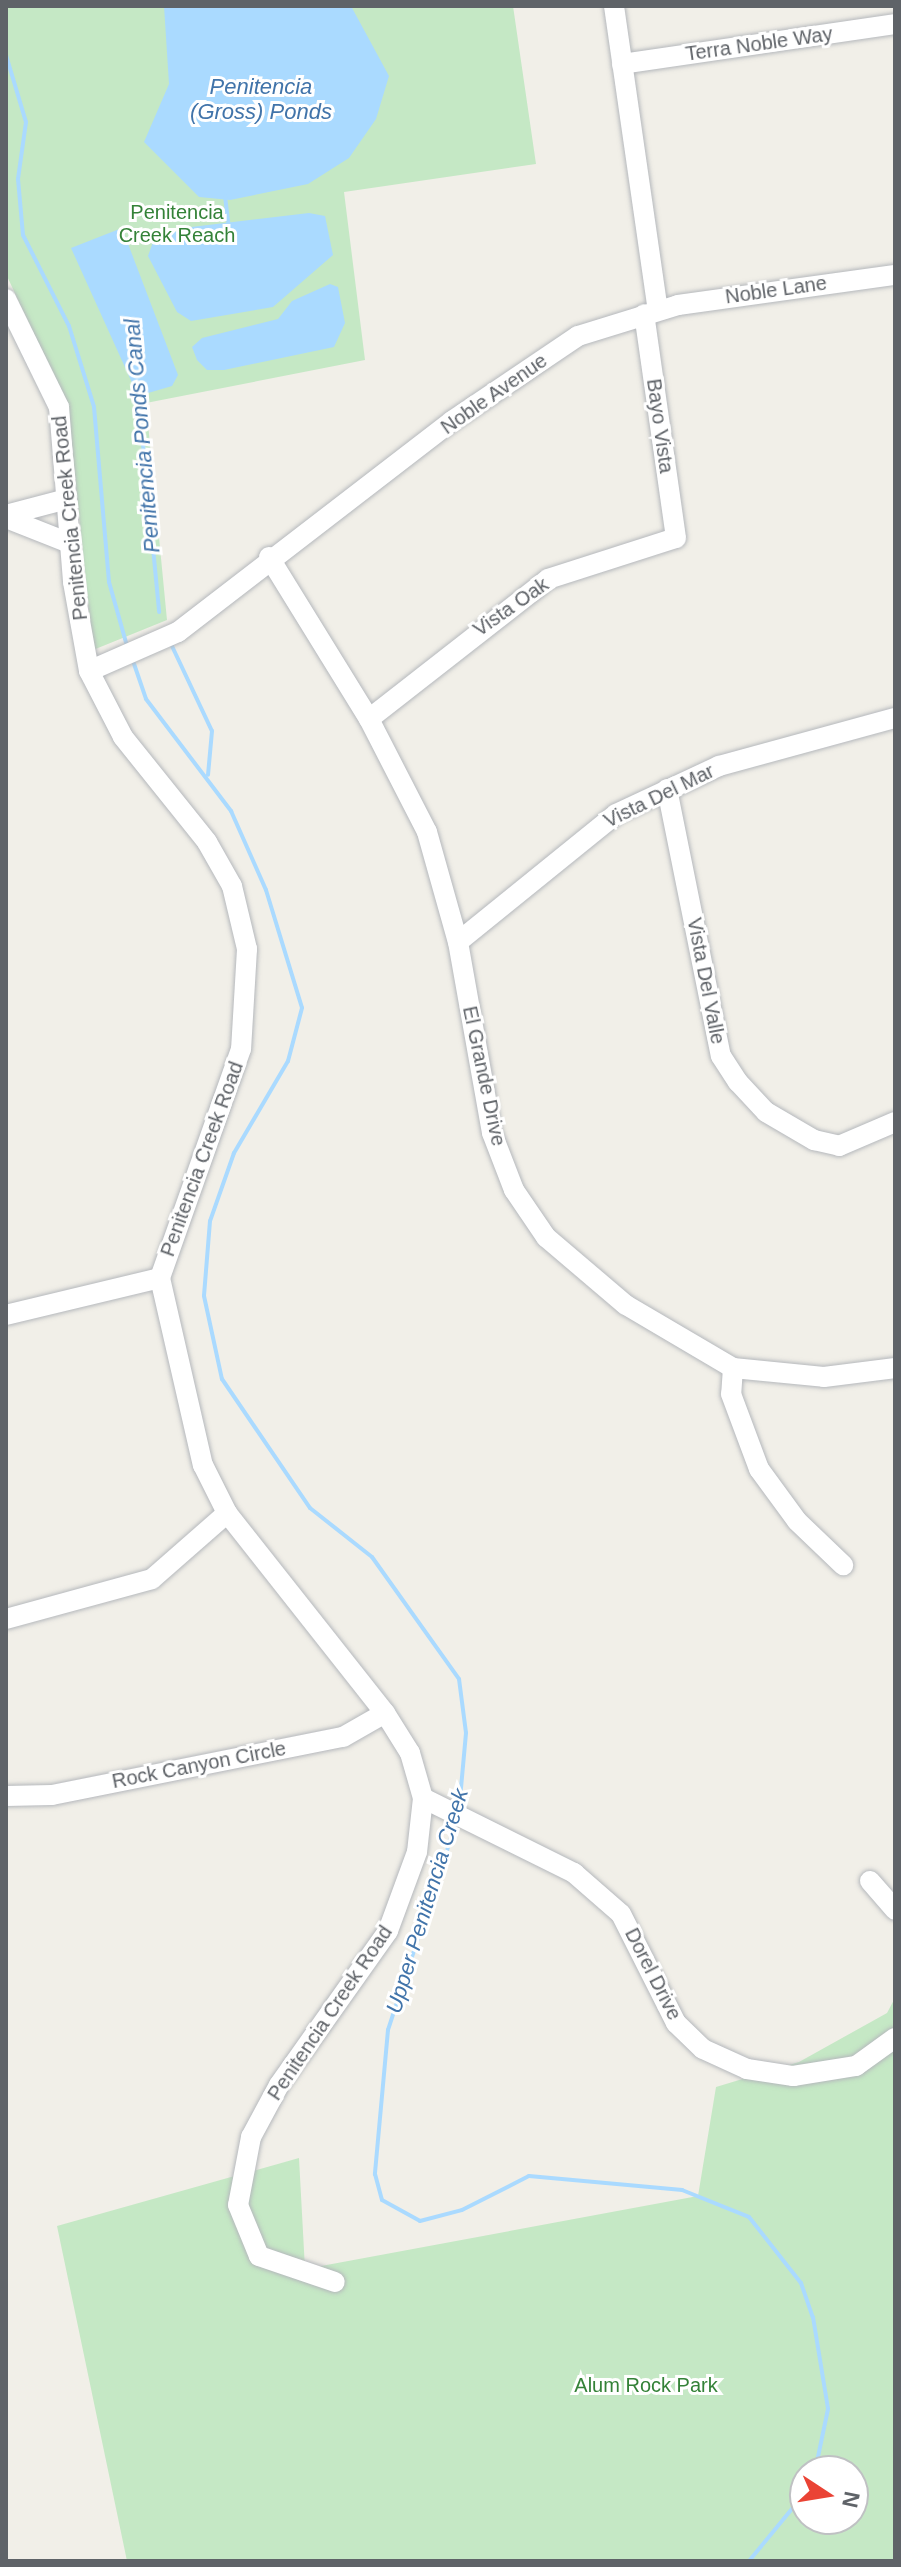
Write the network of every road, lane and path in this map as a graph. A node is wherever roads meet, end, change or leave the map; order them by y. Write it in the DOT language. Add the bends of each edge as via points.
graph roads {
  1 [pos="614,6"];
  2 [pos="895,24"];
  3 [pos="622,64"];
  4 [pos="895,275"];
  5 [pos="6,299"];
  6 [pos="651,312"];
  7 [pos="67,499"];
  8 [pos="6,516"];
  9 [pos="676,538"];
  10 [pos="69,543"];
  11 [pos="269,557"];
  12 [pos="89,671"];
  13 [pos="895,718"];
  14 [pos="369,719"];
  15 [pos="667,789"];
  16 [pos="458,942"];
  17 [pos="895,1122"];
  18 [pos="160,1278"];
  19 [pos="6,1315"];
  20 [pos="733,1368"];
  21 [pos="895,1368"];
  22 [pos="227,1513"];
  23 [pos="843,1565"];
  24 [pos="6,1619"];
  25 [pos="385,1713"];
  26 [pos="6,1796"];
  27 [pos="423,1798"];
  28 [pos="870,1881"];
  29 [pos="895,1910"];
  30 [pos="895,2038"];
  31 [pos="335,2282"];
  1 -- 3 [label="street"];
  2 -- 3 [label="street, Terra Noble Way"];
  3 -- 6 [label="street"];
  4 -- 6 [label="street, Noble Lane"];
  5 -- 7 [label="street, Penitencia Creek Road" via="59,407"];
  6 -- 9 [label="street, Bayo Vista"];
  6 -- 11 [label="street, Noble Avenue" via="578,336"];
  7 -- 8 [label="street"];
  7 -- 10 [label="street, Penitencia Creek Road"];
  8 -- 10 [label="street"];
  9 -- 14 [label="street, Vista Oak" via="548,579"];
  10 -- 12 [label="street, Penitencia Creek Road"];
  11 -- 12 [label="street, Noble Avenue" via="178,632"];
  11 -- 14 [label="street, El Grande Drive"];
  12 -- 18 [label="street, Penitencia Creek Road" via="123,737 213,853 232,886 247,949 241,1049"];
  13 -- 15 [label="street, Vista Del Mar" via="733,761"];
  14 -- 16 [label="street, El Grande Drive" via="427,832"];
  15 -- 16 [label="street, Vista Del Mar" via="572,844"];
  15 -- 17 [label="street, Vista Del Valle" via="721,1056 738,1082 766,1112 814,1140 839,1146"];
  16 -- 20 [label="street, El Grande Drive" via="492,1133 514,1190 546,1237 590,1279"];
  18 -- 19 [label="street"];
  18 -- 22 [label="street, Penitencia Creek Road" via="199,1450"];
  20 -- 21 [label="street, El Grande Drive" via="824,1377"];
  20 -- 23 [label="street" via="731,1394 759,1469 797,1521"];
  22 -- 24 [label="street" via="152,1579"];
  22 -- 25 [label="street, Penitencia Creek Road"];
  25 -- 26 [label="street, Rock Canyon Circle" via="343,1737 52,1795"];
  25 -- 27 [label="street, Penitencia Creek Road" via="410,1753"];
  27 -- 30 [label="street, Dorel Drive" via="574,1873 621,1914 676,2023 703,2049 747,2069 793,2076 856,2066"];
  27 -- 31 [label="street, Penitencia Creek Road" via="417,1852 388,1931 279,2085 251,2137 238,2205 259,2256"];
  28 -- 29 [label="street"];
}
